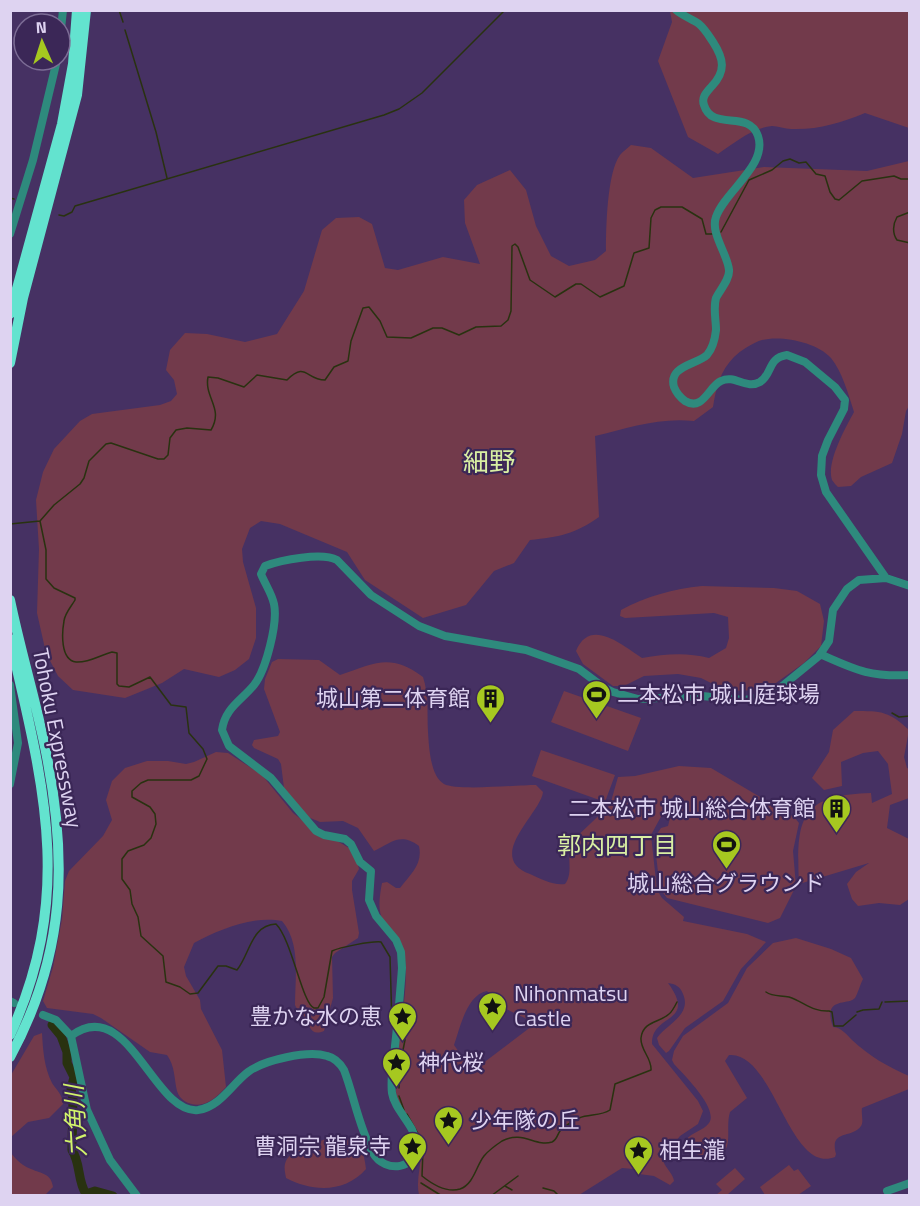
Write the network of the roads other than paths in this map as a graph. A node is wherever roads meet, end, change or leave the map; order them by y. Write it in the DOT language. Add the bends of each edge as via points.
graph roads {
  1 [pos="77,10"];
  2 [pos="86,10"];
  3 [pos="676,10"];
  4 [pos="54,72"];
  5 [pos="10,234"];
  6 [pos="10,314"];
  7 [pos="10,363"];
  8 [pos="886,578"];
  9 [pos="909,586"];
  10 [pos="10,600"];
  11 [pos="10,639"];
  12 [pos="820,654"];
  13 [pos="909,675"];
  14 [pos="10,685"];
  15 [pos="10,784"];
  16 [pos="43,1015"];
  17 [pos="10,1035"];
  18 [pos="71,1036"];
  19 [pos="10,1057"];
  20 [pos="909,1183"];
  21 [pos="887,1191"];
  22 [pos="136,1196"];
  1 -- 6 [label="highway" via="73,64 62,124"];
  2 -- 7 [label="highway" via="77,95 23,298"];
  3 -- 8 [label="street" via="700,25 721,56 722,71 702,103 706,111 719,120 748,123 758,135 760,146 756,161 716,217 716,231 729,270 716,300 715,341 708,354 680,369 674,385 686,401 701,401 724,379 748,385 758,383 773,361 787,355 805,362 835,387 845,405 822,456 823,483 829,498"];
  4 -- 5 [label="street"];
  8 -- 9 [label="street"];
  8 -- 12 [label="street" via="859,580 846,589 832,610 829,641"];
  10 -- 19 [label="highway, Tohoku Expressway" via="52,784 60,864 57,917 45,974"];
  11 -- 17 [label="highway, Tohoku Expressway" via="40,776 49,865 41,947 29,992"];
  12 -- 13 [label="street" via="867,674"];
  12 -- 18 [label="street" via="781,687 753,699 632,698 603,687 579,669 526,650 446,636 419,626 371,595 331,557 268,565 261,574 274,607 273,632 255,684 230,708 222,730 230,746 271,778 316,831 345,839 371,871 372,909 401,952 392,1091 413,1134 415,1152 411,1160 397,1168 380,1162 373,1154 344,1070 326,1055 268,1062 249,1071 218,1101 192,1110 174,1101 111,1030 94,1027"];
  14 -- 15 [label="street" via="18,743"];
  16 -- 18 [label="street" via="56,1020"];
  18 -- 22 [label="street" via="87,1110 110,1161"];
  20 -- 21 [label="street"];
}
